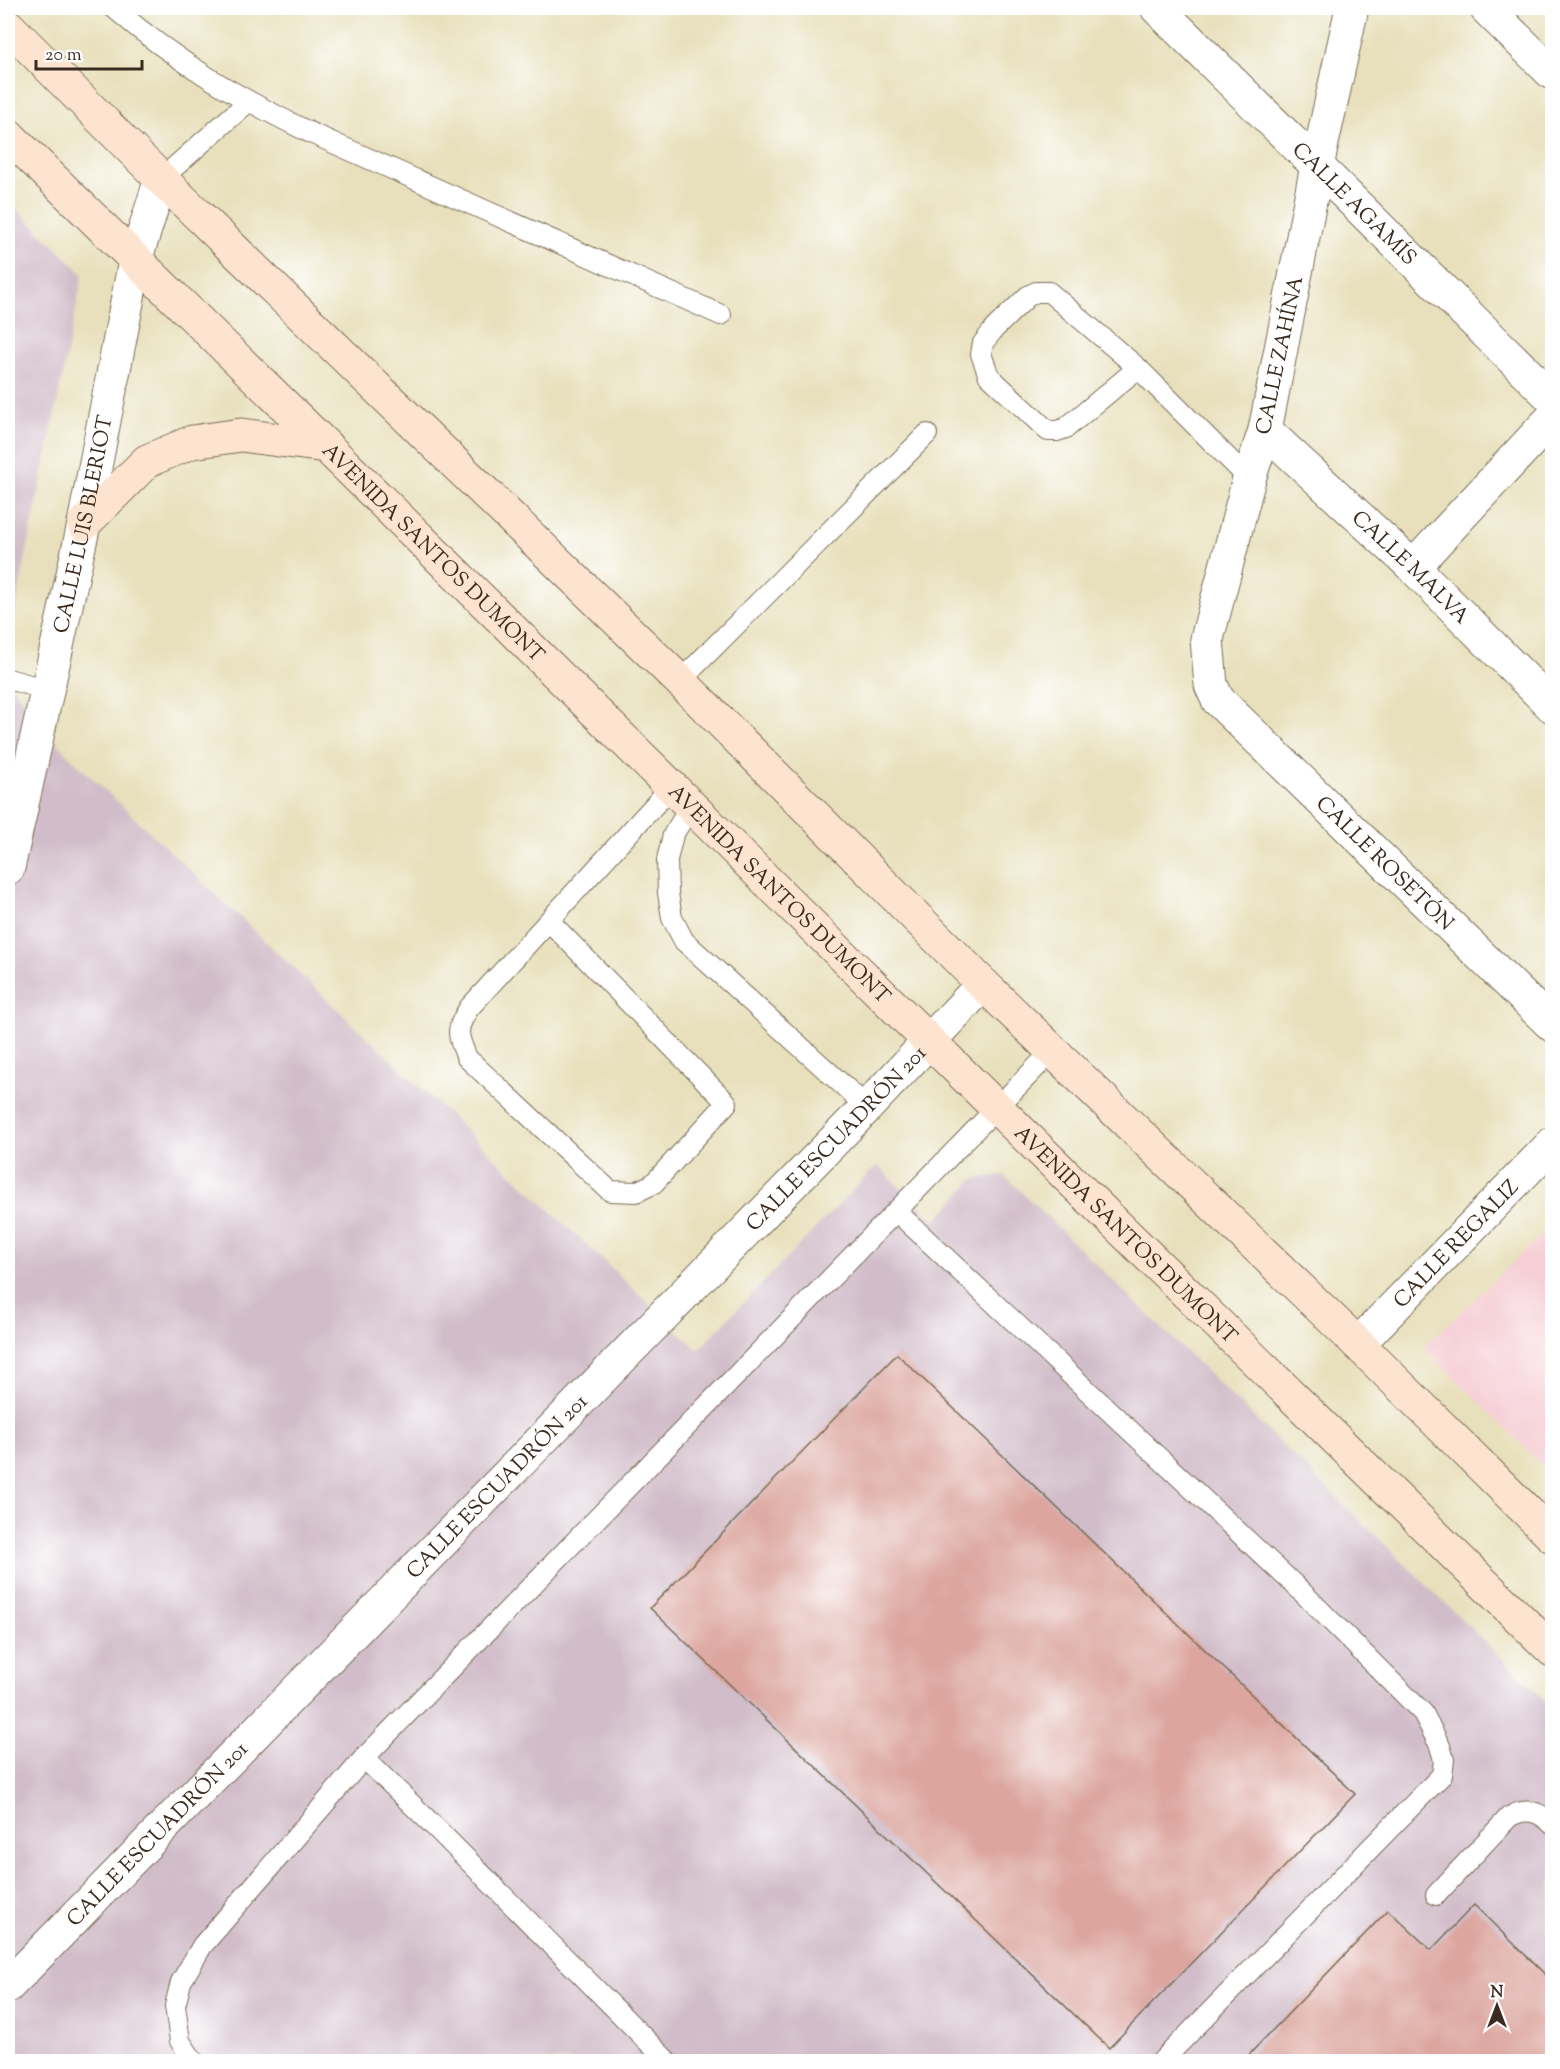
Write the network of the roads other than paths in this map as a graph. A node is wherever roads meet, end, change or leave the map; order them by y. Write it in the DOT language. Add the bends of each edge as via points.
graph roads {
  1 [pos="114,8"];
  2 [pos="1157,8"];
  3 [pos="1352,8"];
  4 [pos="1486,8"];
  5 [pos="8,26"];
  6 [pos="1552,73"];
  7 [pos="248,102"];
  8 [pos="8,135"];
  9 [pos="1317,166"];
  10 [pos="161,179"];
  11 [pos="135,261"];
  12 [pos="721,315"];
  13 [pos="1137,369"];
  14 [pos="1552,398"];
  15 [pos="1552,418"];
  16 [pos="1265,430"];
  17 [pos="927,434"];
  18 [pos="326,446"];
  19 [pos="1249,479"];
  20 [pos="84,524"];
  21 [pos="1413,567"];
  22 [pos="8,679"];
  23 [pos="680,681"];
  24 [pos="48,690"];
  25 [pos="1218,700"];
  26 [pos="1552,706"];
  27 [pos="681,797"];
  28 [pos="8,868"];
  29 [pos="549,921"];
  30 [pos="983,984"];
  31 [pos="1552,1025"];
  32 [pos="930,1042"];
  33 [pos="1053,1050"];
  34 [pos="867,1107"];
  35 [pos="996,1108"];
  36 [pos="1552,1144"];
  37 [pos="896,1211"];
  38 [pos="1358,1344"];
  39 [pos="1552,1536"];
  40 [pos="1552,1650"];
  41 [pos="364,1758"];
  42 [pos="1552,1824"];
  43 [pos="1436,1895"];
  44 [pos="8,1986"];
  45 [pos="194,2061"];
  46 [pos="668,2061"];
  47 [pos="1161,2061"];
  1 -- 7 [label="lane" via="197,71"];
  2 -- 9 [label="street, CALLE AGAMÍS"];
  3 -- 9 [label="street, CALLE ZAHÍNA"];
  4 -- 6 [label="street"];
  5 -- 10 [label="main road"];
  7 -- 10 [label="lane"];
  7 -- 12 [label="lane"];
  8 -- 11 [label="main road, AVENIDA SANTOS DUMONT"];
  9 -- 14 [label="street, CALLE AGAMÍS"];
  9 -- 16 [label="street, CALLE ZAHÍNA"];
  10 -- 11 [label="street, CALLE LUIS BLERIOT"];
  10 -- 23 [label="main road"];
  11 -- 18 [label="main road, AVENIDA SANTOS DUMONT"];
  11 -- 20 [label="street, CALLE LUIS BLERIOT"];
  13 -- 13 [label="lane" via="1066,428 1048,431 989,376 981,354 983,343 994,328 1028,296 1044,291"];
  13 -- 19 [label="lane"];
  15 -- 21 [label="street"];
  16 -- 19 [label="street, CALLE ZAHÍNA"];
  16 -- 21 [label="street, CALLE MALVA"];
  17 -- 23 [label="lane"];
  18 -- 20 [label="main road" via="241,435 192,442 147,461"];
  18 -- 27 [label="main road, AVENIDA SANTOS DUMONT"];
  19 -- 25 [label="street, CALLE ZAHÍNA" via="1207,639 1211,685"];
  20 -- 24 [label="street, CALLE LUIS BLERIOT"];
  21 -- 26 [label="street, CALLE MALVA"];
  22 -- 24 [label="lane"];
  23 -- 30 [label="main road"];
  24 -- 28 [label="street, CALLE LUIS BLERIOT"];
  25 -- 31 [label="street, CALLE ROSETÓN"];
  27 -- 29 [label="lane"];
  27 -- 32 [label="main road, AVENIDA SANTOS DUMONT"];
  27 -- 34 [label="lane" via="667,860 672,918 684,941"];
  29 -- 29 [label="lane" via="469,1008 459,1024 459,1039 467,1058 610,1191 636,1192 653,1184 727,1103"];
  30 -- 32 [label="street, CALLE ESCUADRÓN 201"];
  30 -- 33 [label="main road"];
  32 -- 34 [label="street, CALLE ESCUADRÓN 201"];
  32 -- 35 [label="main road, AVENIDA SANTOS DUMONT"];
  33 -- 35 [label="lane"];
  33 -- 38 [label="main road"];
  34 -- 44 [label="street, CALLE ESCUADRÓN 201"];
  35 -- 37 [label="lane"];
  35 -- 40 [label="main road, AVENIDA SANTOS DUMONT"];
  36 -- 38 [label="street, CALLE REGALIZ"];
  37 -- 41 [label="lane"];
  37 -- 47 [label="lane" via="1300,1590 1423,1713 1440,1746 1444,1760 1442,1775"];
  38 -- 39 [label="main road"];
  41 -- 45 [label="lane" via="202,1946 181,1982 175,2006 180,2041"];
  41 -- 46 [label="lane"];
  42 -- 43 [label="lane" via="1528,1810 1509,1817"];
}
